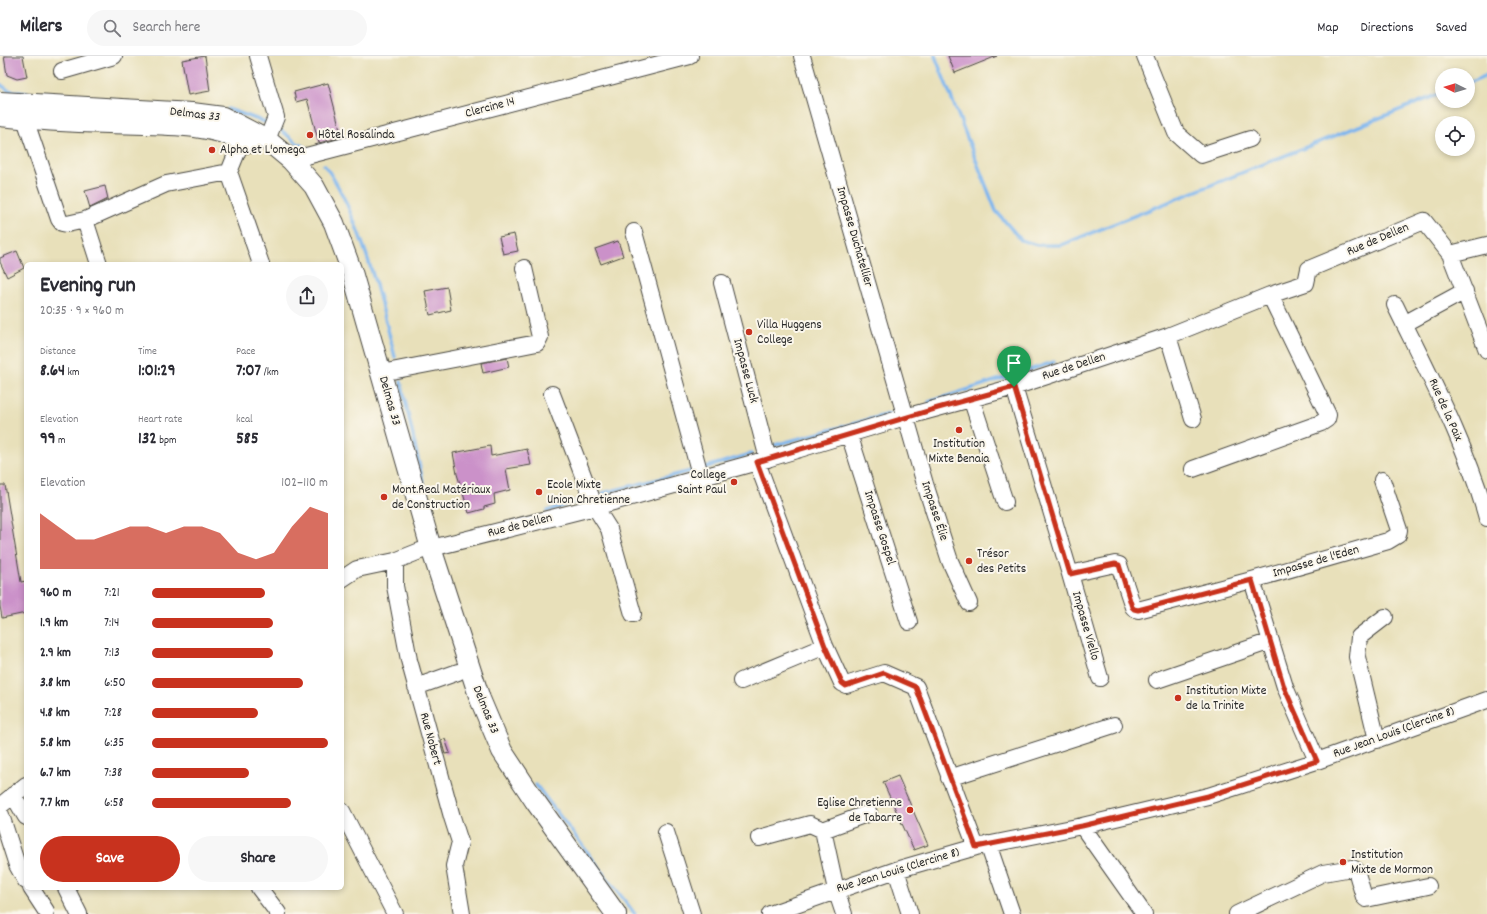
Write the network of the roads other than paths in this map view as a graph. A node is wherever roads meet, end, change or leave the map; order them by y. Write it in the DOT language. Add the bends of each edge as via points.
graph roads {
  1 [pos="114,56"];
  2 [pos="258,56"];
  3 [pos="690,56"];
  4 [pos="802,56"];
  5 [pos="1145,56"];
  6 [pos="62,71"];
  7 [pos="3,104"];
  8 [pos="25,119"];
  9 [pos="1250,139"];
  10 [pos="242,140"];
  11 [pos="267,140"];
  12 [pos="291,160"];
  13 [pos="229,172"];
  14 [pos="85,220"];
  15 [pos="634,232"];
  16 [pos="1487,245"];
  17 [pos="1450,254"];
  18 [pos="98,262"];
  19 [pos="260,262"];
  20 [pos="335,262"];
  21 [pos="524,268"];
  22 [pos="722,283"];
  23 [pos="344,289"];
  24 [pos="1465,291"];
  25 [pos="1270,295"];
  26 [pos="1395,305"];
  27 [pos="1404,324"];
  28 [pos="1168,336"];
  29 [pos="1487,350"];
  30 [pos="381,373"];
  31 [pos="1014,387"];
  32 [pos="552,394"];
  33 [pos="971,398"];
  34 [pos="905,418"];
  35 [pos="1193,419"];
  36 [pos="849,434"];
  37 [pos="762,460"];
  38 [pos="1193,469"];
  39 [pos="701,478"];
  40 [pos="1382,480"];
  41 [pos="1006,502"];
  42 [pos="596,507"];
  43 [pos="1487,518"];
  44 [pos="425,550"];
  45 [pos="395,561"];
  46 [pos="1070,574"];
  47 [pos="344,578"];
  48 [pos="1252,580"];
  49 [pos="969,602"];
  50 [pos="633,614"];
  51 [pos="1385,617"];
  52 [pos="909,622"];
  53 [pos="1271,641"];
  54 [pos="825,646"];
  55 [pos="458,672"];
  56 [pos="1100,678"];
  57 [pos="1157,680"];
  58 [pos="741,681"];
  59 [pos="416,687"];
  60 [pos="1487,700"];
  61 [pos="1114,725"];
  62 [pos="1377,740"];
  63 [pos="1317,761"];
  64 [pos="950,778"];
  65 [pos="24,787"];
  66 [pos="13,795"];
  67 [pos="0,806"];
  68 [pos="0,812"];
  69 [pos="869,813"];
  70 [pos="24,814"];
  71 [pos="344,815"];
  72 [pos="1082,826"];
  73 [pos="823,830"];
  74 [pos="666,832"];
  75 [pos="759,838"];
  76 [pos="982,845"];
  77 [pos="896,870"];
  78 [pos="24,877"];
  79 [pos="1428,886"];
  80 [pos="32,890"];
  81 [pos="67,890"];
  82 [pos="261,890"];
  83 [pos="836,890"];
  84 [pos="46,911"];
  85 [pos="278,913"];
  86 [pos="79,914"];
  87 [pos="395,914"];
  88 [pos="462,914"];
  89 [pos="601,914"];
  90 [pos="616,914"];
  91 [pos="692,914"];
  92 [pos="770,914"];
  93 [pos="844,914"];
  94 [pos="910,914"];
  95 [pos="1012,914"];
  96 [pos="1144,914"];
  97 [pos="1237,914"];
  1 -- 6 [label="street"];
  2 -- 11 [label="street" via="276,118"];
  3 -- 12 [label="street, Clercine 14"];
  4 -- 34 [label="street, Impasse Duchatellier"];
  5 -- 9 [label="street" via="1176,133 1201,155"];
  7 -- 8 [label="main road, Delmas 33"];
  7 -- 11 [label="main road, Delmas 33" via="192,113 223,118"];
  8 -- 10 [label="main road, Delmas 33" via="191,126 210,129"];
  8 -- 14 [label="street" via="59,219 66,224"];
  10 -- 13 [label="street"];
  10 -- 20 [label="main road, Delmas 33" via="280,166 303,191 323,227"];
  11 -- 12 [label="main road, Delmas 33"];
  12 -- 30 [label="main road, Delmas 33" via="314,186 334,222 352,272"];
  13 -- 14 [label="street" via="166,184"];
  13 -- 19 [label="street"];
  14 -- 18 [label="street"];
  15 -- 39 [label="street"];
  16 -- 17 [label="street"];
  17 -- 24 [label="street"];
  17 -- 25 [label="street, Rue de Dellen" via="1424,220 1309,269 1306,283"];
  21 -- 30 [label="street" via="540,337 537,343"];
  22 -- 37 [label="street, Impasse Luck"];
  23 -- 44 [label="main road, Delmas 33"];
  24 -- 27 [label="street"];
  24 -- 29 [label="street"];
  25 -- 28 [label="street, Rue de Dellen"];
  25 -- 38 [label="street" via="1328,415 1327,419"];
  26 -- 27 [label="street, Rue de la Paix"];
  27 -- 43 [label="street, Rue de la Paix" via="1438,390 1478,485"];
  28 -- 31 [label="street, Rue de Dellen"];
  28 -- 35 [label="street"];
  30 -- 44 [label="main road, Delmas 33"];
  31 -- 33 [label="street, Rue de Dellen"];
  31 -- 46 [label="street"];
  32 -- 42 [label="street"];
  33 -- 34 [label="street, Rue de Dellen"];
  33 -- 41 [label="street"];
  34 -- 36 [label="street, Rue de Dellen"];
  34 -- 49 [label="street, Impasse Élie" via="950,561"];
  36 -- 37 [label="street, Rue de Dellen"];
  36 -- 52 [label="street, Impasse Gospel"];
  37 -- 39 [label="street, Rue de Dellen"];
  37 -- 54 [label="street, Impasse Luck"];
  39 -- 42 [label="street, Rue de Dellen"];
  40 -- 48 [label="street, Impasse de l'Eden" via="1399,530 1398,535 1388,542"];
  42 -- 44 [label="street, Rue de Dellen"];
  42 -- 50 [label="street" via="609,529"];
  44 -- 45 [label="street, Rue de Dellen"];
  44 -- 55 [label="main road, Delmas 33"];
  44 -- 90 [label="main road, Delmas 33" via="502,752"];
  45 -- 47 [label="street, Rue de Dellen" via="358,569"];
  45 -- 59 [label="street, Rue Nobert" via="395,586"];
  46 -- 48 [label="street, Impasse de l'Eden" via="1119,565 1132,607 1138,610"];
  46 -- 56 [label="street, Impasse Viello"];
  48 -- 53 [label="street"];
  51 -- 62 [label="street" via="1359,637 1357,647 1357,657"];
  53 -- 57 [label="street"];
  53 -- 63 [label="street" via="1284,687"];
  54 -- 58 [label="street"];
  54 -- 64 [label="street, Impasse Luck" via="846,686 884,673 916,687"];
  55 -- 59 [label="street"];
  55 -- 89 [label="main road, Delmas 33" via="468,702 492,755 544,836"];
  59 -- 88 [label="street, Rue Nobert" via="460,842 454,866"];
  60 -- 62 [label="street, Rue Jean Louis (Clercine 8)"];
  61 -- 64 [label="street"];
  62 -- 63 [label="street, Rue Jean Louis (Clercine 8)"];
  63 -- 72 [label="street, Rue Jean Louis (Clercine 8)" via="1208,796"];
  64 -- 76 [label="street"];
  65 -- 66 [label="street"];
  66 -- 67 [label="street"];
  66 -- 70 [label="street"];
  68 -- 78 [label="street" via="17,865"];
  69 -- 73 [label="street"];
  71 -- 87 [label="street"];
  72 -- 76 [label="street, Rue Jean Louis (Clercine 8)"];
  72 -- 96 [label="street"];
  73 -- 75 [label="street" via="810,824"];
  73 -- 83 [label="street"];
  74 -- 91 [label="street"];
  76 -- 77 [label="street, Rue Jean Louis (Clercine 8)"];
  76 -- 95 [label="street"];
  77 -- 83 [label="street, Rue Jean Louis (Clercine 8)"];
  77 -- 94 [label="street"];
  79 -- 97 [label="street" via="1366,899 1356,870 1352,868 1323,873"];
  80 -- 84 [label="street"];
  81 -- 86 [label="street"];
  82 -- 85 [label="street"];
  83 -- 92 [label="street, Rue Jean Louis (Clercine 8)"];
  83 -- 93 [label="street"];
}
